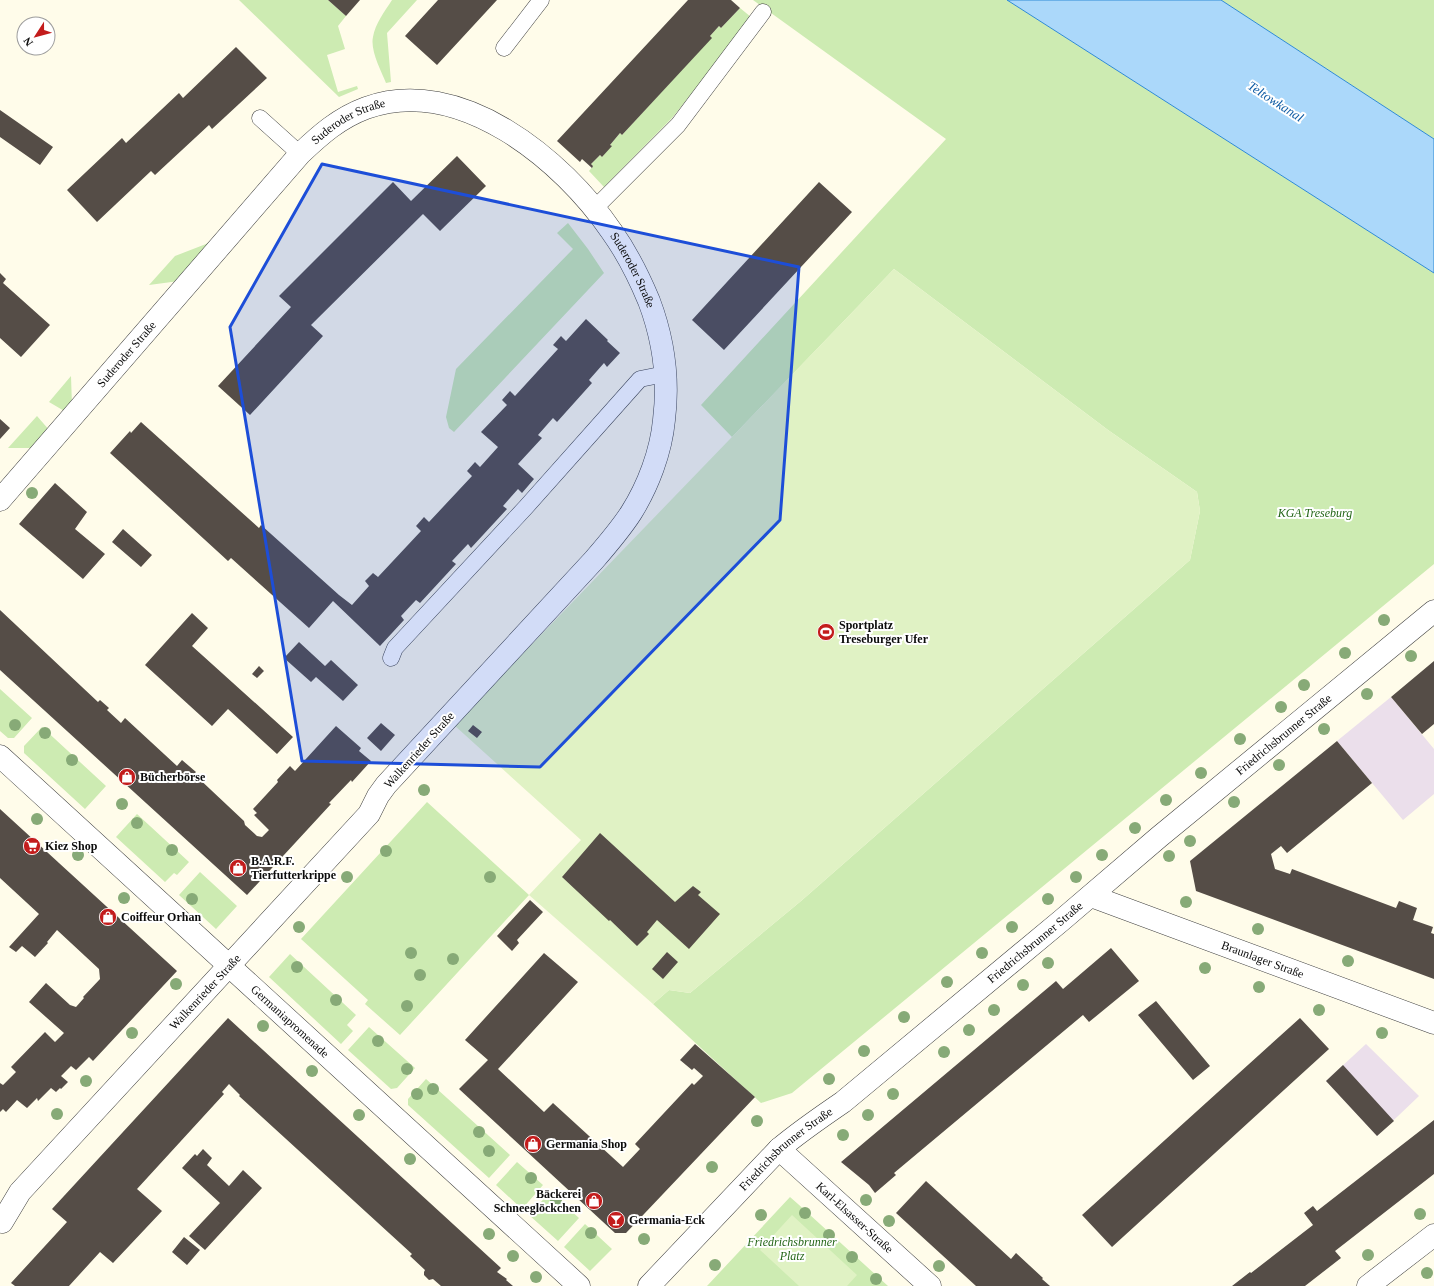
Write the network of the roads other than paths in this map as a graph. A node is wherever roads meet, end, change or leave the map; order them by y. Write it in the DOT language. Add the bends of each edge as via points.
graph roads {
  1 [pos="541,0"];
  2 [pos="763,12"];
  3 [pos="504,48"];
  4 [pos="260,118"];
  5 [pos="300,154"];
  6 [pos="594,209"];
  7 [pos="665,374"];
  8 [pos="664,421"];
  9 [pos="0,500"];
  10 [pos="1434,610"];
  11 [pos="391,658"];
  12 [pos="0,756"];
  13 [pos="1091,896"];
  14 [pos="229,966"];
  15 [pos="1434,1023"];
  16 [pos="779,1149"];
  17 [pos="2,1222"];
  18 [pos="1434,1235"];
  19 [pos="579,1286"];
  20 [pos="649,1286"];
  21 [pos="930,1286"];
  22 [pos="1368,1286"];
  1 -- 3 [label="lane"];
  2 -- 6 [label="lane" via="678,124"];
  4 -- 5 [label="lane"];
  5 -- 6 [label="street, Suderoder Straße" via="335,123 378,104 403,101 444,104 474,114 521,140 562,174"];
  5 -- 9 [label="street, Suderoder Straße"];
  6 -- 7 [label="street, Suderoder Straße" via="628,257 649,301 663,349"];
  7 -- 8 [label="street, Suderoder Straße"];
  7 -- 11 [label="lane" via="640,379 395,648"];
  8 -- 14 [label="street, Walkenrieder Straße" via="656,460 645,487 615,535 386,785 369,814"];
  10 -- 13 [label="street, Friedrichsbrunner Straße"];
  12 -- 14 [label="street, Germaniapromenade"];
  13 -- 15 [label="street, Braunlager Straße"];
  13 -- 16 [label="street, Friedrichsbrunner Straße" via="843,1102 804,1128"];
  14 -- 17 [label="street, Walkenrieder Straße" via="20,1192"];
  14 -- 19 [label="street, Germaniapromenade"];
  16 -- 20 [label="street, Friedrichsbrunner Straße"];
  16 -- 21 [label="street, Karl-Elsasser-Straße"];
  18 -- 22 [label="street"];
}
